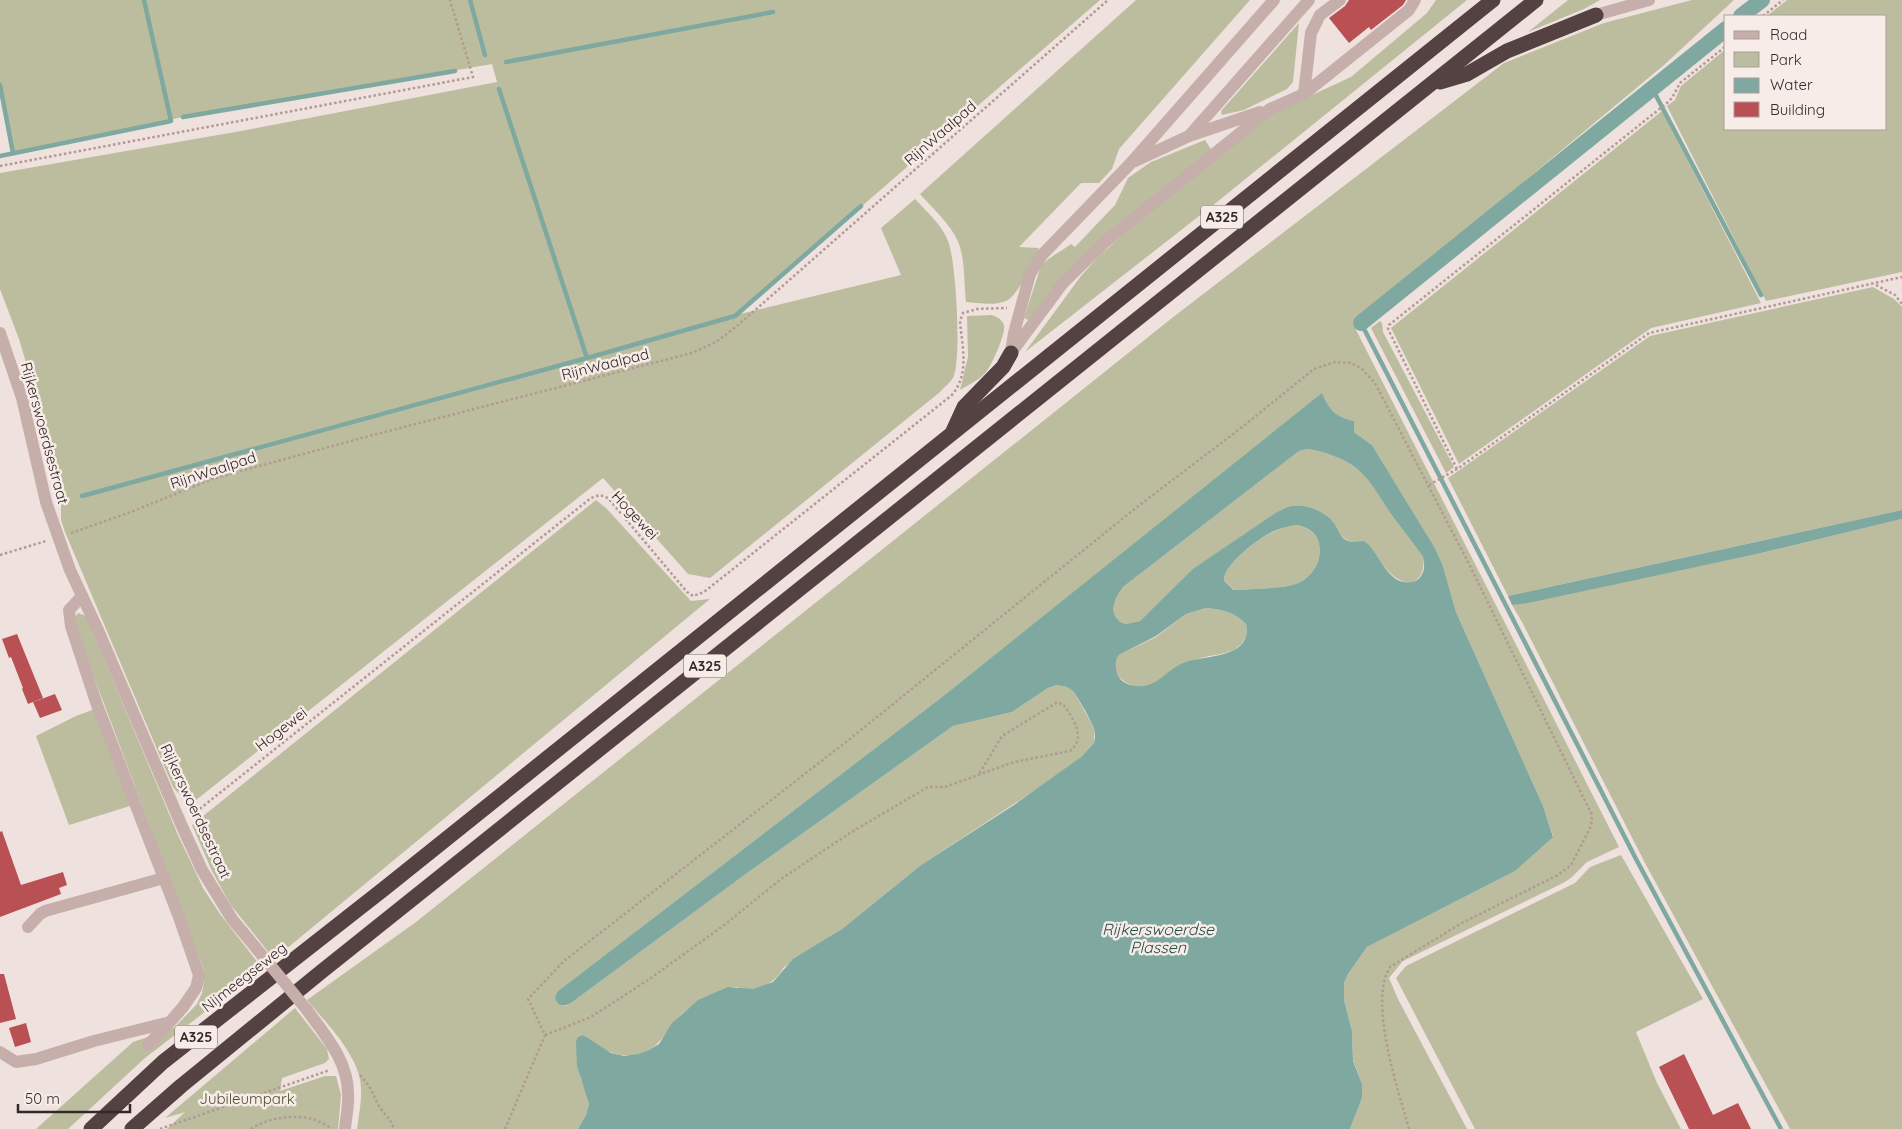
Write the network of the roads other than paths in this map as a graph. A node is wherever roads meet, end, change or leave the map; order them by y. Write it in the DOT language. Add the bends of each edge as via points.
graph roads {
  1 [pos="1274,0"];
  2 [pos="1309,0"];
  3 [pos="1340,0"];
  4 [pos="1415,0"];
  5 [pos="1493,0"];
  6 [pos="1536,0"];
  7 [pos="1620,0"];
  8 [pos="1649,0"];
  9 [pos="1596,15"];
  10 [pos="1431,84"];
  11 [pos="1304,94"];
  12 [pos="1270,109"];
  13 [pos="1189,136"];
  14 [pos="1130,164"];
  15 [pos="0,333"];
  16 [pos="1011,353"];
  17 [pos="951,435"];
  18 [pos="82,596"];
  19 [pos="164,878"];
  20 [pos="28,928"];
  21 [pos="170,1022"];
  22 [pos="148,1045"];
  23 [pos="0,1052"];
  24 [pos="91,1129"];
  25 [pos="132,1129"];
  26 [pos="346,1129"];
  1 -- 14 [label="street"];
  2 -- 13 [label="street"];
  3 -- 11 [label="street" via="1320,15 1312,33"];
  4 -- 11 [label="street" via="1409,10"];
  5 -- 17 [label="highway, A325"];
  6 -- 10 [label="highway, A325"];
  7 -- 9 [label="street"];
  8 -- 9 [label="street"];
  9 -- 10 [label="highway" via="1506,51 1467,74"];
  10 -- 25 [label="highway, A325" via="321,972"];
  11 -- 12 [label="street"];
  12 -- 13 [label="street"];
  12 -- 16 [label="street" via="1105,242 1063,283"];
  13 -- 14 [label="street"];
  14 -- 16 [label="street" via="1042,255 1030,274"];
  15 -- 18 [label="street, Rijkerswoerdsestraat" via="22,398 46,502"];
  16 -- 17 [label="highway" via="1003,367 964,407"];
  17 -- 24 [label="highway, Nijmeegseweg / A325" via="164,1062"];
  18 -- 19 [label="street" via="69,610 72,626 97,705"];
  18 -- 26 [label="street, Rijkerswoerdsestraat, bridge" via="202,870 232,919 335,1048 349,1092"];
  19 -- 20 [label="street" via="45,911"];
  19 -- 21 [label="street" via="199,975 196,988"];
  21 -- 22 [label="street"];
  21 -- 23 [label="street" via="36,1059 16,1062"];
}
